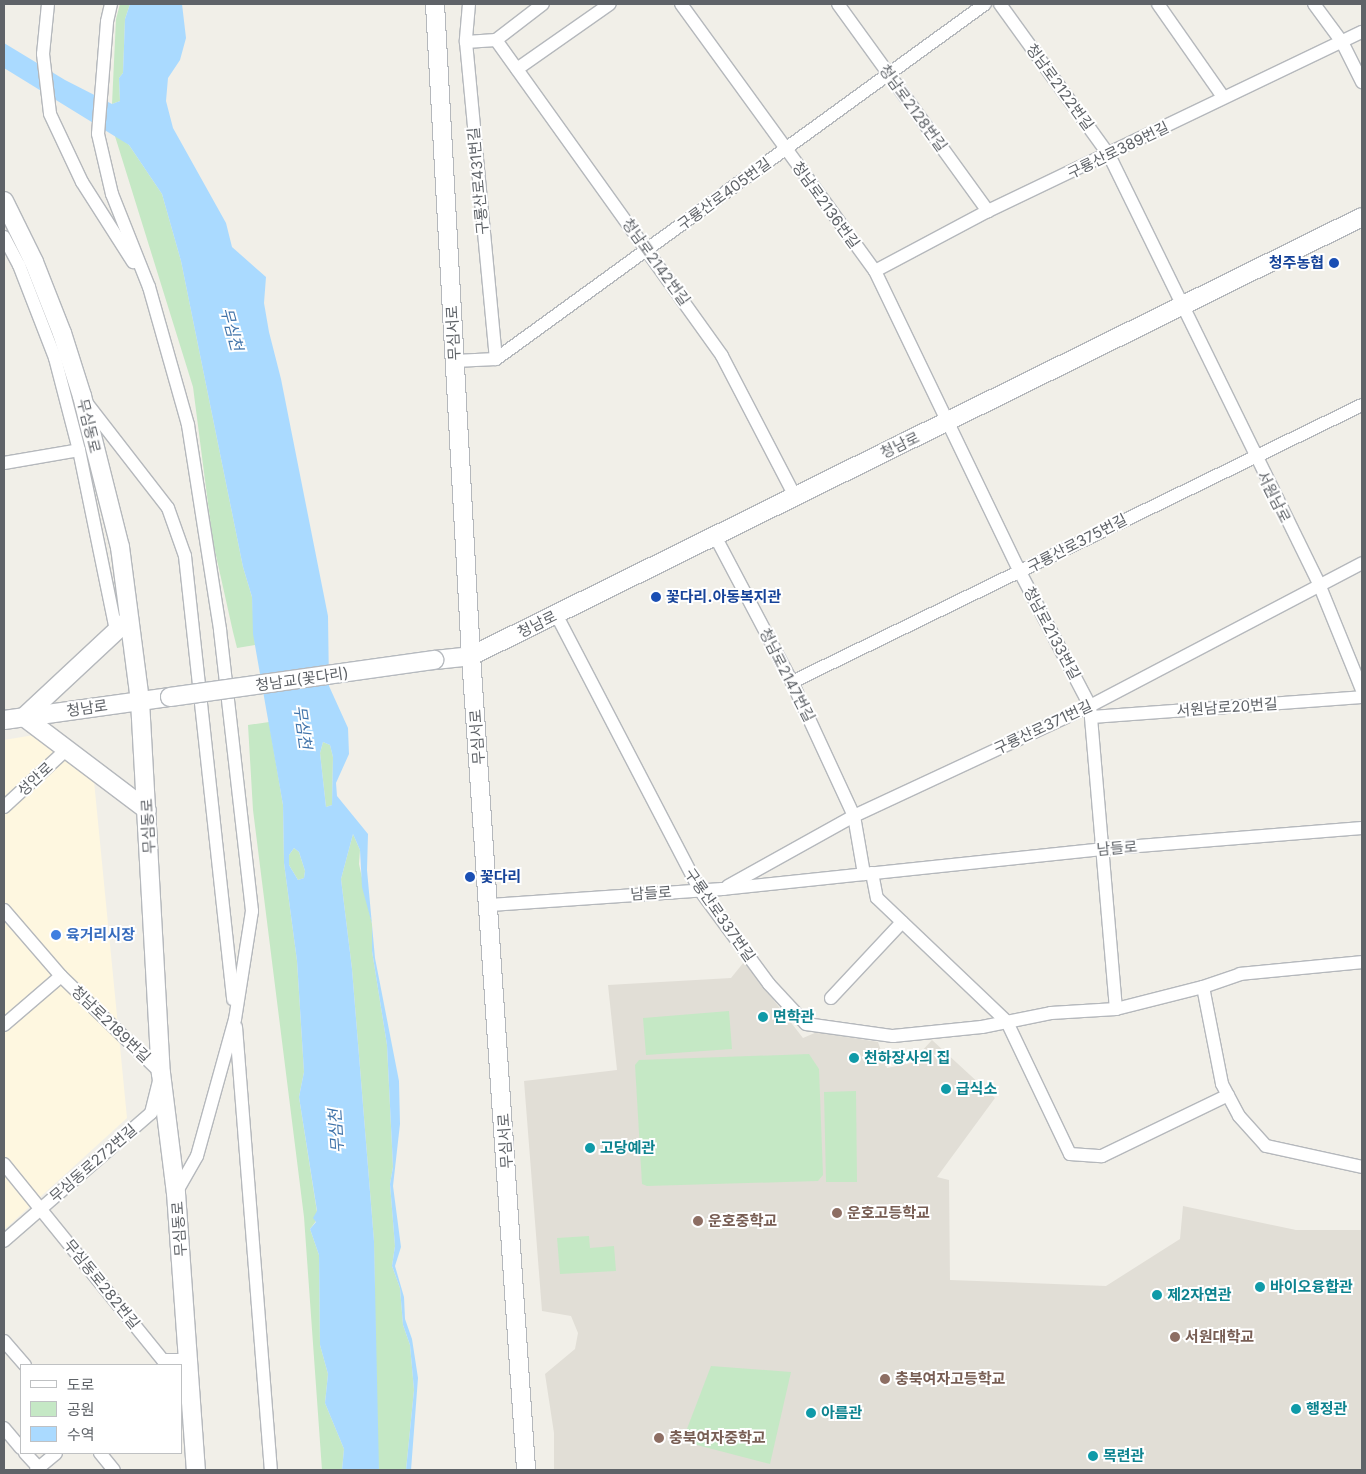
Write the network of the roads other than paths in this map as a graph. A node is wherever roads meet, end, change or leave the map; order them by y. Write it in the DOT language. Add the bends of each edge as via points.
graph roads {
  1 [pos="48,4"];
  2 [pos="111,4"];
  3 [pos="435,4"];
  4 [pos="469,4"];
  5 [pos="543,4"];
  6 [pos="610,4"];
  7 [pos="681,4"];
  8 [pos="838,4"];
  9 [pos="985,4"];
  10 [pos="1000,4"];
  11 [pos="1158,4"];
  12 [pos="1314,4"];
  13 [pos="1362,32"];
  14 [pos="496,40"];
  15 [pos="466,42"];
  16 [pos="1342,42"];
  17 [pos="517,69"];
  18 [pos="888,73"];
  19 [pos="1362,82"];
  20 [pos="1223,97"];
  21 [pos="785,149"];
  22 [pos="1109,155"];
  23 [pos="4,201"];
  24 [pos="988,212"];
  25 [pos="1362,217"];
  26 [pos="4,237"];
  27 [pos="647,250"];
  28 [pos="874,271"];
  29 [pos="149,287"];
  30 [pos="1183,306"];
  31 [pos="496,359"];
  32 [pos="454,361"];
  33 [pos="82,396"];
  34 [pos="1362,405"];
  35 [pos="948,422"];
  36 [pos="79,450"];
  37 [pos="1253,456"];
  38 [pos="4,463"];
  39 [pos="795,496"];
  40 [pos="715,536"];
  41 [pos="1362,563"];
  42 [pos="1020,572"];
  43 [pos="1319,584"];
  44 [pos="556,614"];
  45 [pos="129,619"];
  46 [pos="116,631"];
  47 [pos="471,656"];
  48 [pos="434,660"];
  49 [pos="792,682"];
  50 [pos="1362,690"];
  51 [pos="170,697"];
  52 [pos="1362,697"];
  53 [pos="140,701"];
  54 [pos="1091,712"];
  55 [pos="24,717"];
  56 [pos="4,720"];
  57 [pos="66,750"];
  58 [pos="4,807"];
  59 [pos="147,810"];
  60 [pos="854,816"];
  61 [pos="1362,828"];
  62 [pos="1101,849"];
  63 [pos="868,873"];
  64 [pos="723,889"];
  65 [pos="699,890"];
  66 [pos="489,905"];
  67 [pos="4,910"];
  68 [pos="902,922"];
  69 [pos="1362,962"];
  70 [pos="61,976"];
  71 [pos="1203,987"];
  72 [pos="831,998"];
  73 [pos="1116,1009"];
  74 [pos="235,1019"];
  75 [pos="1007,1022"];
  76 [pos="4,1025"];
  77 [pos="161,1073"];
  78 [pos="1228,1095"];
  79 [pos="4,1164"];
  80 [pos="1362,1167"];
  81 [pos="176,1193"];
  82 [pos="41,1208"];
  83 [pos="4,1240"];
  84 [pos="4,1341"];
  85 [pos="188,1360"];
  86 [pos="160,1363"];
  87 [pos="24,1364"];
  88 [pos="4,1428"];
  89 [pos="20,1447"];
  90 [pos="194,1447"];
  91 [pos="26,1454"];
  92 [pos="55,1454"];
  93 [pos="101,1454"];
  94 [pos="37,1469"];
  95 [pos="114,1470"];
  96 [pos="196,1470"];
  97 [pos="202,1470"];
  98 [pos="272,1470"];
  99 [pos="526,1470"];
  1 -- 29 [label="street" via="42,54 50,114 82,182"];
  2 -- 29 [label="street" via="98,134 112,194"];
  3 -- 32 [label="street, 무심서로"];
  4 -- 15 [label="street, 구룡산로431번길"];
  5 -- 14 [label="street"];
  6 -- 17 [label="street"];
  7 -- 21 [label="street, 청남로2136번길"];
  8 -- 18 [label="street, 청남로2128번길"];
  9 -- 18 [label="street, 구룡산로405번길"];
  10 -- 22 [label="street, 청남로2122번길"];
  11 -- 20 [label="street"];
  12 -- 16 [label="street"];
  13 -- 16 [label="street, 구룡산로389번길"];
  14 -- 15 [label="street"];
  14 -- 17 [label="street, 청남로2142번길"];
  15 -- 31 [label="street, 구룡산로431번길"];
  16 -- 19 [label="street"];
  16 -- 20 [label="street, 구룡산로389번길"];
  17 -- 27 [label="street, 청남로2142번길"];
  18 -- 21 [label="street, 구룡산로405번길"];
  18 -- 24 [label="street, 청남로2128번길"];
  20 -- 22 [label="street, 구룡산로389번길"];
  21 -- 27 [label="street, 구룡산로405번길"];
  21 -- 28 [label="street, 청남로2136번길"];
  22 -- 24 [label="street, 구룡산로389번길"];
  22 -- 30 [label="street, 청남로2122번길"];
  23 -- 33 [label="street, 무심동로" via="34,262"];
  24 -- 28 [label="street, 구룡산로389번길"];
  25 -- 30 [label="street, 청남로"];
  26 -- 36 [label="street" via="44,324"];
  27 -- 31 [label="street, 구룡산로405번길"];
  27 -- 39 [label="street, 청남로2142번길" via="722,356"];
  28 -- 35 [label="street, 청남로2136번길"];
  29 -- 74 [label="street" via="188,425 220,630 252,911"];
  30 -- 35 [label="street, 청남로"];
  30 -- 37 [label="street, 서원남로"];
  31 -- 32 [label="street"];
  32 -- 47 [label="street, 무심서로"];
  33 -- 45 [label="street, 무심동로" via="120,547"];
  33 -- 74 [label="street" via="168,508 185,556"];
  34 -- 37 [label="street, 구룡산로375번길"];
  35 -- 39 [label="street, 청남로"];
  35 -- 42 [label="street, 청남로2133번길"];
  36 -- 38 [label="street, 무심동로"];
  36 -- 46 [label="street, 무심동로"];
  37 -- 42 [label="street, 구룡산로375번길"];
  37 -- 43 [label="street, 서원남로"];
  39 -- 40 [label="street, 청남로"];
  40 -- 44 [label="street, 청남로"];
  40 -- 49 [label="street, 청남로2147번길"];
  41 -- 43 [label="street, 구룡산로371번길"];
  42 -- 49 [label="street, 구룡산로375번길"];
  42 -- 54 [label="street, 청남로2133번길"];
  43 -- 50 [label="street, 서원남로"];
  43 -- 54 [label="street, 구룡산로371번길"];
  44 -- 47 [label="street, 청남로"];
  44 -- 65 [label="street, 구룡산로337번길"];
  45 -- 46 [label="street"];
  45 -- 53 [label="street, 무심동로"];
  46 -- 55 [label="street"];
  47 -- 48 [label="street, 청남로"];
  47 -- 66 [label="street, 무심서로"];
  48 -- 51 [label="street, 청남교(꽃다리), bridge"];
  49 -- 60 [label="street, 청남로2147번길"];
  51 -- 53 [label="street, 청남로"];
  52 -- 54 [label="street, 서원남로20번길"];
  53 -- 55 [label="street, 청남로"];
  53 -- 59 [label="street, 무심동로"];
  54 -- 60 [label="street, 구룡산로371번길"];
  54 -- 62 [label="street, 청남로2133번길"];
  55 -- 56 [label="street, 청남로"];
  55 -- 57 [label="street"];
  57 -- 58 [label="street, 성안로"];
  57 -- 59 [label="street"];
  59 -- 77 [label="street, 무심동로"];
  60 -- 63 [label="street, 청남로2147번길"];
  60 -- 64 [label="street, 구룡산로371번길"];
  61 -- 62 [label="street, 남들로"];
  62 -- 63 [label="street, 남들로"];
  62 -- 73 [label="street, 청남로2133번길"];
  63 -- 64 [label="street, 남들로"];
  63 -- 68 [label="street" via="877,898"];
  64 -- 65 [label="street, 남들로"];
  65 -- 66 [label="street, 남들로"];
  65 -- 75 [label="street, 구룡산로337번길" via="769,984 806,1024 893,1036"];
  66 -- 99 [label="street, 무심서로"];
  67 -- 70 [label="street, 청남로2189번길"];
  68 -- 72 [label="street"];
  68 -- 75 [label="street"];
  69 -- 71 [label="street, 구룡산로337번길" via="1240,974"];
  70 -- 76 [label="street, 청남로2189번길"];
  70 -- 77 [label="street, 청남로2189번길"];
  71 -- 73 [label="street, 구룡산로337번길"];
  71 -- 78 [label="street" via="1222,1084"];
  73 -- 75 [label="street, 구룡산로337번길" via="1051,1013"];
  74 -- 81 [label="street" via="197,1156"];
  74 -- 98 [label="street"];
  75 -- 78 [label="street" via="1070,1154 1102,1156"];
  77 -- 81 [label="street, 무심동로"];
  77 -- 82 [label="street, 무심동로272번길" via="151,1113"];
  78 -- 80 [label="street" via="1239,1116 1266,1146"];
  79 -- 82 [label="street, 무심동로282번길"];
  81 -- 85 [label="street, 무심동로"];
  82 -- 83 [label="street, 무심동로272번길"];
  82 -- 86 [label="street, 무심동로282번길"];
  84 -- 87 [label="street"];
  85 -- 86 [label="street"];
  85 -- 90 [label="street, 무심동로"];
  88 -- 89 [label="street"];
  90 -- 96 [label="street, 무심동로"];
  90 -- 97 [label="street"];
  91 -- 94 [label="street"];
  92 -- 94 [label="street"];
  93 -- 95 [label="street"];
}
